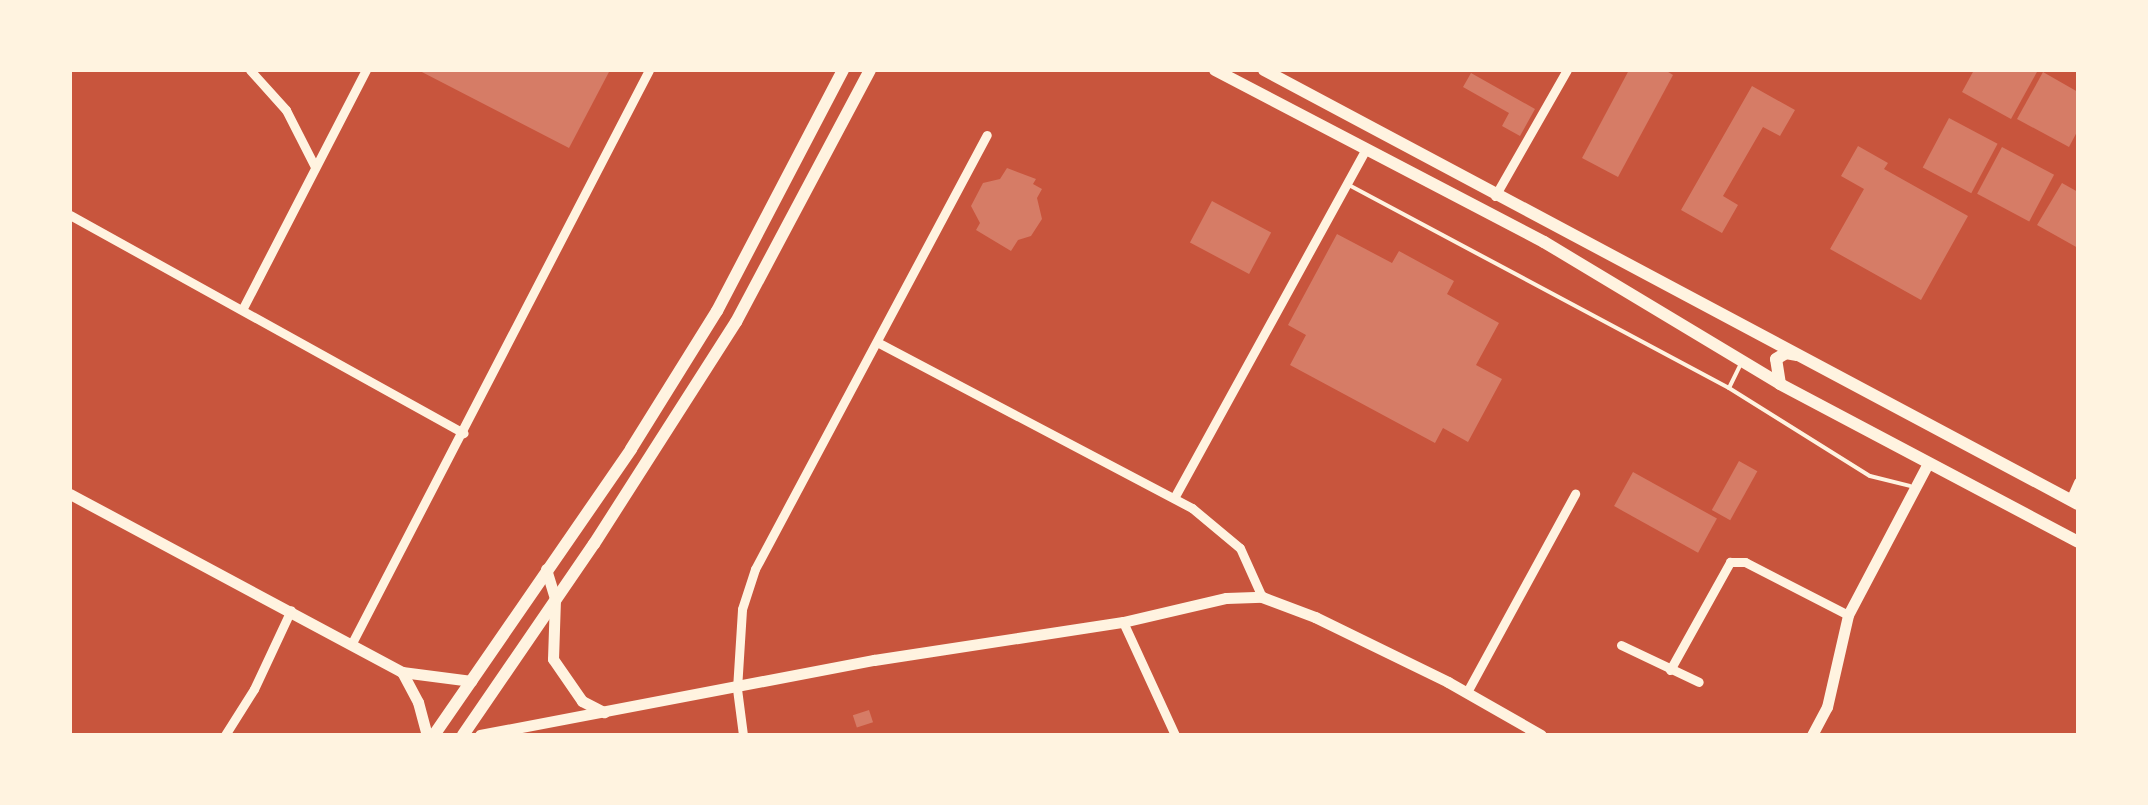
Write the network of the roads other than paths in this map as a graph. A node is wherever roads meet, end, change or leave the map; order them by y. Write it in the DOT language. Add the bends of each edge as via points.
graph roads {
  1 [pos="250,70"];
  2 [pos="366,70"];
  3 [pos="649,70"];
  4 [pos="843,70"];
  5 [pos="870,70"];
  6 [pos="1214,70"];
  7 [pos="1264,70"];
  8 [pos="1567,70"];
  9 [pos="986,134"];
  10 [pos="1366,151"];
  11 [pos="315,167"];
  12 [pos="1347,184"];
  13 [pos="1495,196"];
  14 [pos="70,215"];
  15 [pos="243,308"];
  16 [pos="877,342"];
  17 [pos="1797,355"];
  18 [pos="1742,359"];
  19 [pos="1780,384"];
  20 [pos="1729,388"];
  21 [pos="464,433"];
  22 [pos="1928,463"];
  23 [pos="2078,482"];
  24 [pos="1916,488"];
  25 [pos="70,494"];
  26 [pos="1575,494"];
  27 [pos="1174,498"];
  28 [pos="2074,502"];
  29 [pos="2078,542"];
  30 [pos="546,568"];
  31 [pos="1262,597"];
  32 [pos="555,599"];
  33 [pos="291,610"];
  34 [pos="1848,615"];
  35 [pos="1122,622"];
  36 [pos="352,643"];
  37 [pos="1620,645"];
  38 [pos="1670,670"];
  39 [pos="402,672"];
  40 [pos="471,682"];
  41 [pos="1699,682"];
  42 [pos="738,689"];
  43 [pos="1467,692"];
  44 [pos="604,712"];
  45 [pos="438,733"];
  46 [pos="225,735"];
  47 [pos="463,735"];
  48 [pos="480,735"];
  49 [pos="742,735"];
  50 [pos="1175,735"];
  51 [pos="1540,735"];
  52 [pos="1812,735"];
  1 -- 11 [label="street" via="286,110"];
  2 -- 11 [label="street"];
  3 -- 21 [label="street"];
  4 -- 30 [label="main road" via="717,312"];
  5 -- 32 [label="main road" via="736,322"];
  6 -- 10 [label="main road"];
  7 -- 13 [label="main road"];
  8 -- 13 [label="street"];
  9 -- 16 [label="street"];
  10 -- 12 [label="street"];
  10 -- 18 [label="main road" via="1544,242"];
  11 -- 15 [label="street"];
  12 -- 20 [label="lane"];
  12 -- 27 [label="street"];
  13 -- 17 [label="main road"];
  14 -- 15 [label="street"];
  15 -- 21 [label="street"];
  16 -- 27 [label="street"];
  16 -- 42 [label="street" via="755,569 742,609"];
  17 -- 19 [label="main road" via="1776,359"];
  17 -- 28 [label="main road"];
  18 -- 19 [label="main road"];
  18 -- 20 [label="lane"];
  19 -- 22 [label="main road"];
  20 -- 24 [label="lane" via="1870,476"];
  21 -- 36 [label="street"];
  22 -- 24 [label="street"];
  22 -- 29 [label="main road"];
  23 -- 28 [label="street"];
  24 -- 34 [label="street"];
  25 -- 33 [label="street"];
  26 -- 43 [label="street"];
  27 -- 31 [label="street" via="1229,536 1251,566"];
  30 -- 32 [label="street"];
  30 -- 40 [label="main road"];
  31 -- 35 [label="street" via="1226,598"];
  31 -- 43 [label="street"];
  32 -- 44 [label="street" via="553,659 582,702"];
  32 -- 47 [label="main road"];
  33 -- 36 [label="street"];
  33 -- 46 [label="street"];
  34 -- 38 [label="street" via="1744,562 1730,562"];
  34 -- 52 [label="street" via="1828,707"];
  35 -- 42 [label="street" via="874,660"];
  35 -- 50 [label="street"];
  36 -- 39 [label="street"];
  37 -- 38 [label="street"];
  38 -- 41 [label="street"];
  39 -- 40 [label="street"];
  39 -- 45 [label="street"];
  40 -- 45 [label="main road"];
  42 -- 44 [label="street"];
  42 -- 49 [label="street"];
  43 -- 51 [label="street"];
  44 -- 48 [label="street"];
}
